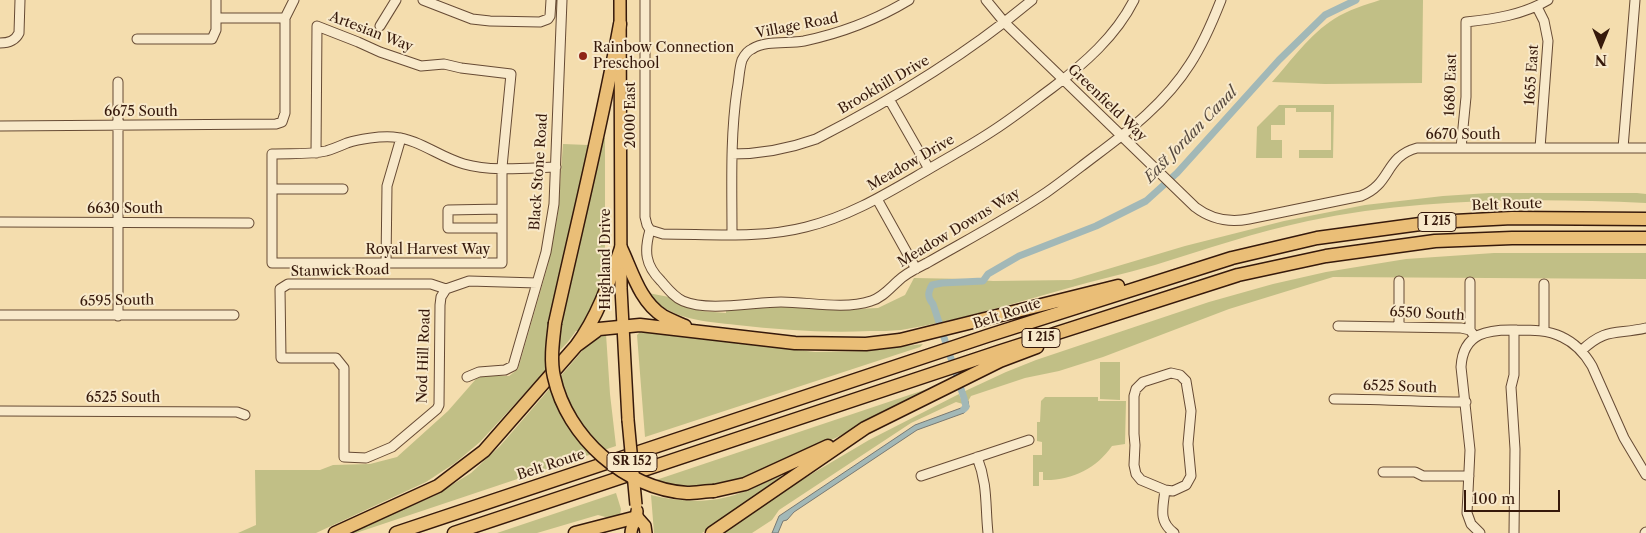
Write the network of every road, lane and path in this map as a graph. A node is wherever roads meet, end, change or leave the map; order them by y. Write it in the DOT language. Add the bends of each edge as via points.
graph roads {
  1 [pos="20,0"];
  2 [pos="216,0"];
  3 [pos="294,0"];
  4 [pos="396,0"];
  5 [pos="423,0"];
  6 [pos="551,0"];
  7 [pos="562,0"];
  8 [pos="620,0"];
  9 [pos="645,0"];
  10 [pos="910,0"];
  11 [pos="986,0"];
  12 [pos="1032,0"];
  13 [pos="1134,0"];
  14 [pos="1221,0"];
  15 [pos="1548,0"];
  16 [pos="1635,0"];
  17 [pos="1537,7"];
  18 [pos="216,18"];
  19 [pos="285,18"];
  20 [pos="1005,23"];
  21 [pos="620,24"];
  22 [pos="380,26"];
  23 [pos="137,39"];
  24 [pos="0,43"];
  25 [pos="511,74"];
  26 [pos="1063,80"];
  27 [pos="118,82"];
  28 [pos="888,98"];
  29 [pos="0,126"];
  30 [pos="118,126"];
  31 [pos="1122,136"];
  32 [pos="401,138"];
  33 [pos="1461,148"];
  34 [pos="1540,148"];
  35 [pos="1623,148"];
  36 [pos="1646,148"];
  37 [pos="316,153"];
  38 [pos="732,154"];
  39 [pos="556,167"];
  40 [pos="502,168"];
  41 [pos="928,169"];
  42 [pos="272,189"];
  43 [pos="342,189"];
  44 [pos="877,199"];
  45 [pos="502,209"];
  46 [pos="1214,218"];
  47 [pos="1646,219"];
  48 [pos="0,222"];
  49 [pos="118,223"];
  50 [pos="249,223"];
  51 [pos="502,228"];
  52 [pos="650,230"];
  53 [pos="732,234"];
  54 [pos="1646,238"];
  55 [pos="621,248"];
  56 [pos="1232,258"];
  57 [pos="386,263"];
  58 [pos="916,269"];
  59 [pos="1399,281"];
  60 [pos="1470,282"];
  61 [pos="537,283"];
  62 [pos="1544,284"];
  63 [pos="446,289"];
  64 [pos="1171,297"];
  65 [pos="234,315"];
  66 [pos="0,316"];
  67 [pos="118,316"];
  68 [pos="622,326"];
  69 [pos="1338,326"];
  70 [pos="1399,326"];
  71 [pos="1646,328"];
  72 [pos="1514,330"];
  73 [pos="696,331"];
  74 [pos="1544,331"];
  75 [pos="1472,334"];
  76 [pos="576,346"];
  77 [pos="1582,351"];
  78 [pos="467,377"];
  79 [pos="1334,399"];
  80 [pos="1466,402"];
  81 [pos="0,411"];
  82 [pos="245,415"];
  83 [pos="865,428"];
  84 [pos="1029,440"];
  85 [pos="344,457"];
  86 [pos="977,457"];
  87 [pos="1383,472"];
  88 [pos="1646,475"];
  89 [pos="921,476"];
  90 [pos="1469,476"];
  91 [pos="1165,490"];
  92 [pos="636,511"];
  93 [pos="1474,531"];
  94 [pos="334,533"];
  95 [pos="396,533"];
  96 [pos="454,533"];
  97 [pos="575,533"];
  98 [pos="631,533"];
  99 [pos="646,533"];
  100 [pos="712,533"];
  101 [pos="988,533"];
  102 [pos="1174,533"];
  103 [pos="1514,533"];
  1 -- 24 [label="street" via="17,37"];
  2 -- 18 [label="street"];
  3 -- 19 [label="street"];
  4 -- 22 [label="street"];
  5 -- 6 [label="street" via="482,20 540,22 548,19"];
  7 -- 39 [label="street, Black Stone Road"];
  8 -- 21 [label="main road, Highland Drive"];
  9 -- 52 [label="street, 2000 East" via="645,217"];
  10 -- 38 [label="street, Village Road" via="860,26 829,36 759,45 749,50 741,64"];
  11 -- 20 [label="street, Greenfield Way"];
  12 -- 20 [label="street, Brookhill Drive"];
  13 -- 26 [label="street, Meadow Drive" via="1095,52"];
  14 -- 31 [label="street, Meadow Downs Way" via="1210,29 1189,66 1158,104"];
  15 -- 17 [label="street"];
  16 -- 35 [label="street"];
  17 -- 33 [label="street, 1680 East" via="1508,16 1466,22 1466,97"];
  17 -- 34 [label="street, 1655 East" via="1548,41"];
  18 -- 19 [label="street"];
  18 -- 23 [label="street" via="212,39"];
  19 -- 30 [label="street, 6675 South" via="285,113 282,122 270,126"];
  20 -- 26 [label="street, Greenfield Way"];
  20 -- 28 [label="street, Brookhill Drive" via="942,67"];
  21 -- 55 [label="main road, Highland Drive"];
  21 -- 83 [label="highway, bridge" via="552,346 553,375 560,399 573,423 594,449 618,468 641,482 688,493 745,484"];
  25 -- 37 [label="street, Artesian Way" via="444,64 421,66 316,26"];
  25 -- 40 [label="street, Royal Harvest Way"];
  26 -- 31 [label="street, Greenfield Way"];
  26 -- 41 [label="street, Meadow Drive" via="992,132"];
  27 -- 30 [label="street"];
  28 -- 38 [label="street, Brookhill Drive" via="816,139 795,147"];
  28 -- 41 [label="street"];
  29 -- 30 [label="street, 6675 South"];
  30 -- 49 [label="street"];
  31 -- 46 [label="street, Greenfield Way" via="1195,207"];
  31 -- 58 [label="street, Meadow Downs Way" via="1046,193"];
  32 -- 37 [label="street" via="357,140"];
  32 -- 40 [label="street" via="464,164"];
  32 -- 57 [label="street" via="387,186"];
  33 -- 34 [label="street, 6670 South"];
  33 -- 46 [label="street, 6670 South" via="1409,150 1396,159 1380,184 1361,196 1239,221"];
  34 -- 35 [label="street, 6670 South"];
  35 -- 36 [label="street, 6670 South"];
  37 -- 42 [label="street, Royal Harvest Way" via="272,154"];
  38 -- 53 [label="street, Village Road"];
  39 -- 40 [label="street"];
  39 -- 61 [label="street, Black Stone Road" via="546,252"];
  40 -- 45 [label="street, Royal Harvest Way"];
  41 -- 44 [label="street, Meadow Drive"];
  42 -- 43 [label="street"];
  42 -- 57 [label="street, Royal Harvest Way" via="272,263"];
  44 -- 53 [label="street, Meadow Drive" via="830,220 805,227 781,232"];
  44 -- 58 [label="street"];
  45 -- 51 [label="street, Royal Harvest Way"];
  45 -- 51 [label="street" via="448,210 448,228"];
  47 -- 56 [label="highway, Belt Route / I 215" via="1512,218 1435,222 1317,238"];
  48 -- 49 [label="street, 6630 South"];
  49 -- 50 [label="street, 6630 South"];
  49 -- 67 [label="street"];
  51 -- 57 [label="street, Royal Harvest Way" via="502,264"];
  52 -- 53 [label="street, Meadow Drive" via="663,234"];
  52 -- 58 [label="street, Meadow Downs Way" via="647,242 650,269 674,296 700,305 778,302 858,304 879,297"];
  54 -- 64 [label="highway, I 215" via="1434,241 1326,256 1238,276"];
  55 -- 68 [label="main road, Highland Drive"];
  55 -- 73 [label="highway" via="639,289 651,306 662,316"];
  55 -- 76 [label="highway" via="590,328"];
  56 -- 73 [label="highway" via="900,340 866,344 795,343"];
  56 -- 95 [label="highway, Belt Route / I 215"];
  59 -- 70 [label="street"];
  60 -- 75 [label="street"];
  61 -- 63 [label="street" via="469,282"];
  61 -- 78 [label="street, Black Stone Road" via="513,366"];
  62 -- 74 [label="street"];
  63 -- 85 [label="street, Nod Hill Road" via="440,306 437,409 392,447 366,458"];
  63 -- 85 [label="street, Stanwick Road" via="431,284 288,284 280,289 281,358 336,358 344,368"];
  64 -- 83 [label="highway" via="1000,362"];
  64 -- 96 [label="highway, I 215"];
  65 -- 67 [label="street, 6595 South"];
  66 -- 67 [label="street, 6595 South"];
  68 -- 73 [label="highway"];
  68 -- 76 [label="highway" via="599,329"];
  68 -- 92 [label="main road, Highland Drive / SR 152, bridge"];
  69 -- 70 [label="street, 6550 South"];
  70 -- 75 [label="street, 6550 South" via="1461,328"];
  71 -- 77 [label="street" via="1602,335"];
  72 -- 74 [label="street, 6550 South"];
  72 -- 75 [label="street, 6550 South"];
  72 -- 103 [label="street" via="1511,387 1515,450"];
  74 -- 77 [label="street, 6550 South" via="1564,338"];
  75 -- 80 [label="street" via="1461,362"];
  76 -- 94 [label="highway" via="484,451 438,486"];
  77 -- 88 [label="street" via="1624,438"];
  79 -- 80 [label="street, 6525 South"];
  80 -- 90 [label="street"];
  81 -- 82 [label="street, 6525 South" via="237,412"];
  83 -- 100 [label="highway"];
  84 -- 86 [label="street"];
  86 -- 89 [label="street"];
  86 -- 101 [label="street" via="986,491"];
  87 -- 90 [label="street"];
  90 -- 93 [label="street" via="1467,513"];
  91 -- 91 [label="street" via="1183,487 1190,476 1188,385 1183,377 1175,374 1140,383 1134,394 1135,470 1141,480"];
  91 -- 102 [label="street" via="1163,519"];
  92 -- 97 [label="highway"];
  92 -- 98 [label="main road, Highland Drive / SR 152"];
  92 -- 99 [label="main road, Highland Drive / SR 152"];
}
